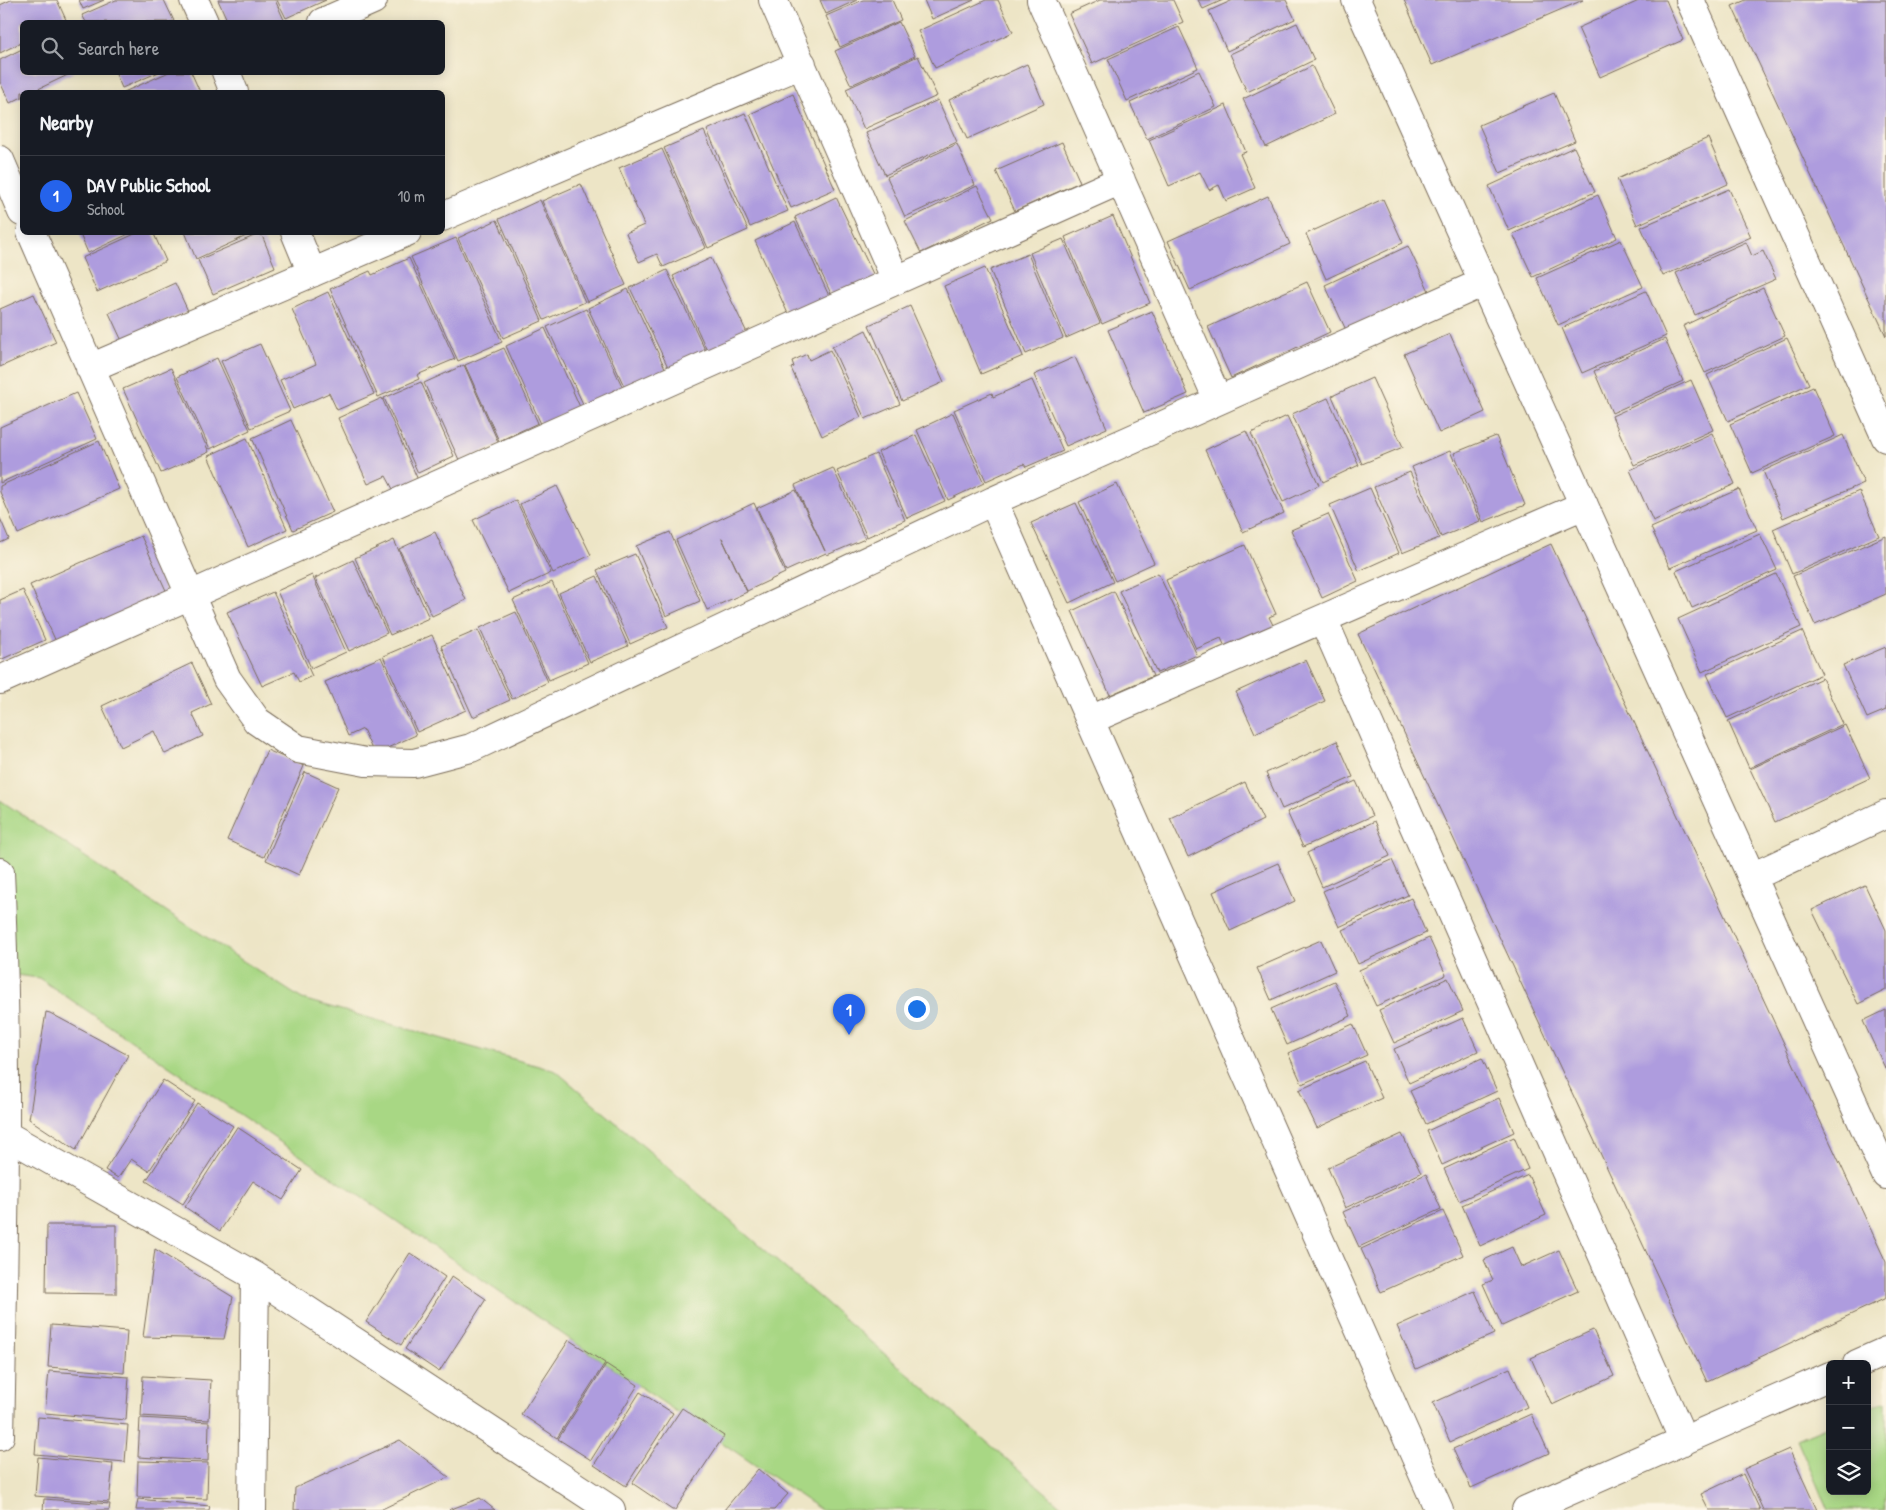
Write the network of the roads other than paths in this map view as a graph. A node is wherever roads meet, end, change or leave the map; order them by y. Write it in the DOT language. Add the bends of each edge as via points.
graph roads {
  1 [pos="194,0"];
  2 [pos="373,0"];
  3 [pos="773,0"];
  4 [pos="1041,0"];
  5 [pos="1356,0"];
  6 [pos="1690,0"];
  7 [pos="203,20"];
  8 [pos="328,20"];
  9 [pos="802,64"];
  10 [pos="227,75"];
  11 [pos="233,90"];
  12 [pos="0,160"];
  13 [pos="1121,180"];
  14 [pos="20,207"];
  15 [pos="445,216"];
  16 [pos="32,235"];
  17 [pos="296,235"];
  18 [pos="400,235"];
  19 [pos="312,273"];
  20 [pos="896,280"];
  21 [pos="1484,282"];
  22 [pos="90,368"];
  23 [pos="1218,400"];
  24 [pos="1886,438"];
  25 [pos="993,501"];
  26 [pos="1584,505"];
  27 [pos="191,594"];
  28 [pos="1323,619"];
  29 [pos="0,680"];
  30 [pos="1090,720"];
  31 [pos="1886,814"];
  32 [pos="0,872"];
  33 [pos="1752,877"];
  34 [pos="2,997"];
  35 [pos="6,1135"];
  36 [pos="1885,1168"];
  37 [pos="255,1276"];
  38 [pos="1886,1351"];
  39 [pos="1867,1360"];
  40 [pos="1826,1378"];
  41 [pos="0,1436"];
  42 [pos="1684,1441"];
  43 [pos="252,1510"];
  44 [pos="612,1510"];
  45 [pos="1439,1510"];
  46 [pos="1526,1510"];
  1 -- 7 [label="street"];
  2 -- 8 [label="street"];
  3 -- 9 [label="street"];
  4 -- 13 [label="street"];
  5 -- 21 [label="street"];
  6 -- 24 [label="street"];
  9 -- 15 [label="street"];
  9 -- 20 [label="street"];
  10 -- 11 [label="street"];
  12 -- 14 [label="street"];
  13 -- 20 [label="street"];
  13 -- 23 [label="street"];
  16 -- 22 [label="street"];
  17 -- 19 [label="street"];
  18 -- 19 [label="street"];
  19 -- 22 [label="street"];
  20 -- 27 [label="street"];
  21 -- 23 [label="street"];
  21 -- 26 [label="street"];
  22 -- 27 [label="street"];
  23 -- 25 [label="street"];
  25 -- 27 [label="street" via="471,748 414,762 366,762 298,749 256,721 227,679"];
  25 -- 30 [label="street"];
  26 -- 28 [label="street"];
  26 -- 33 [label="street"];
  27 -- 29 [label="street"];
  28 -- 30 [label="street"];
  28 -- 42 [label="street"];
  30 -- 45 [label="street"];
  31 -- 33 [label="street"];
  32 -- 34 [label="street"];
  33 -- 36 [label="street"];
  34 -- 35 [label="street"];
  35 -- 37 [label="street"];
  35 -- 41 [label="street"];
  37 -- 43 [label="street"];
  37 -- 44 [label="street"];
  38 -- 39 [label="street"];
  40 -- 42 [label="street"];
  42 -- 46 [label="street"];
}
